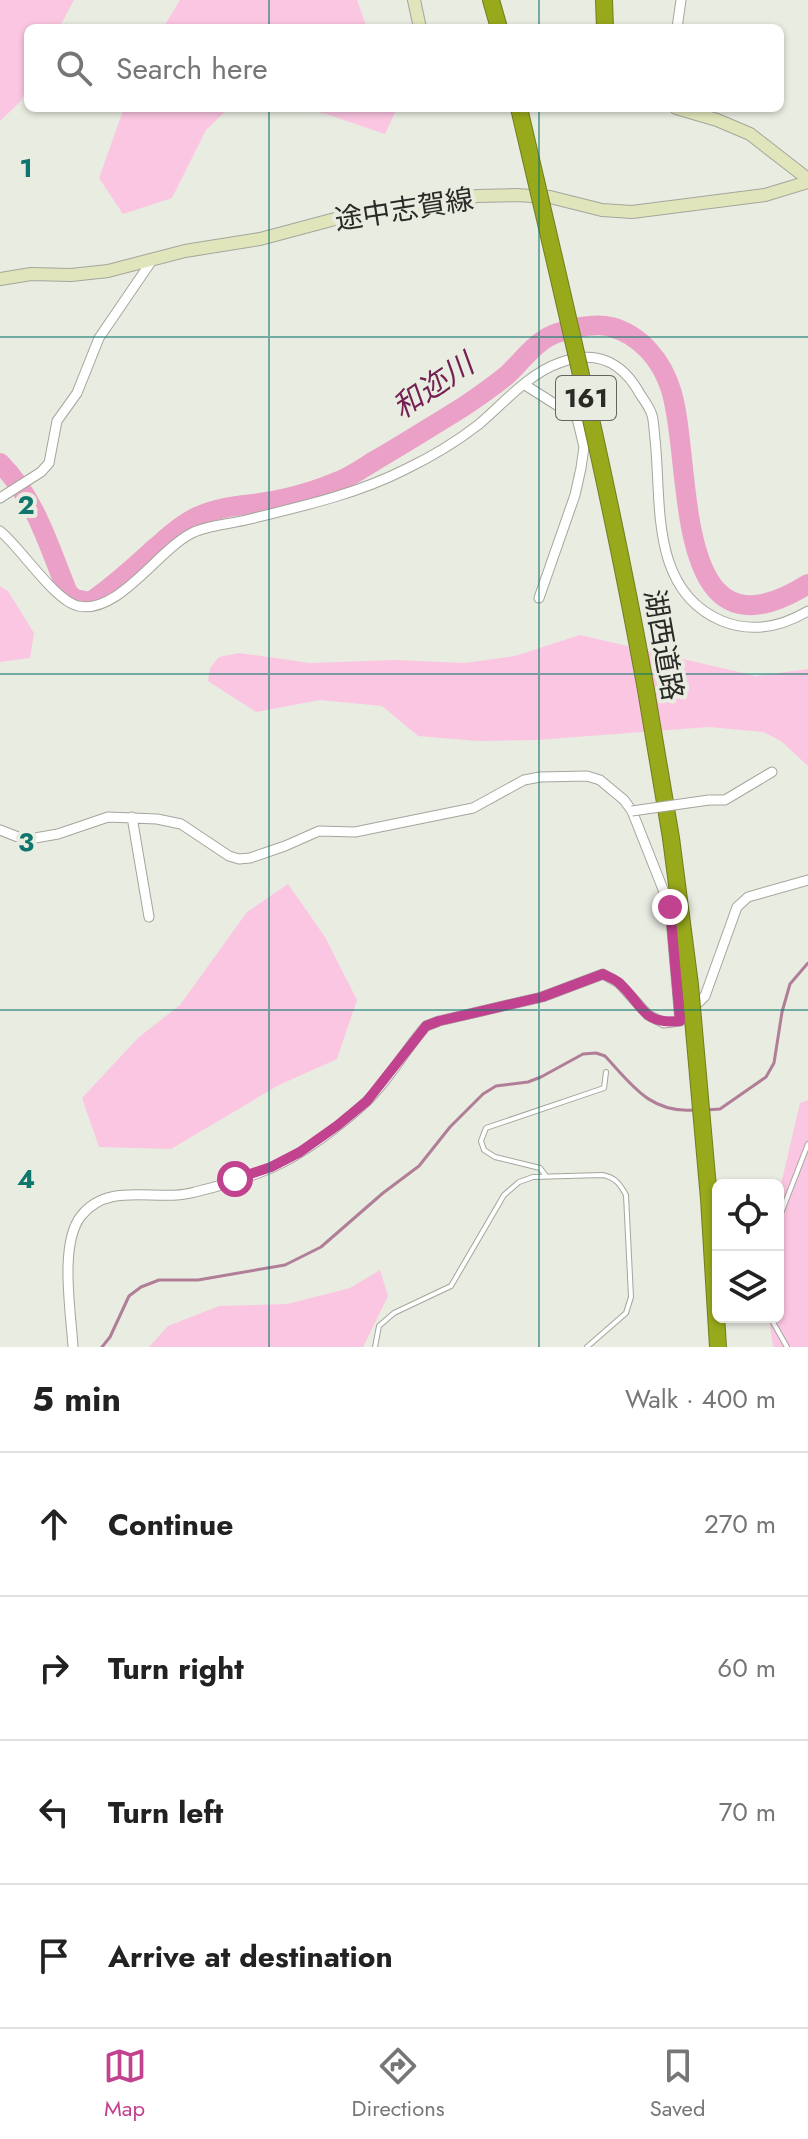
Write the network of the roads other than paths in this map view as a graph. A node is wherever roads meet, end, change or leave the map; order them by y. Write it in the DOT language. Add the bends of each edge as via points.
graph roads {
  1 [pos="414,0"];
  2 [pos="494,0"];
  3 [pos="604,0"];
  4 [pos="681,0"];
  5 [pos="419,24"];
  6 [pos="499,24"];
  7 [pos="605,24"];
  8 [pos="678,24"];
  9 [pos="520,112"];
  10 [pos="690,112"];
  11 [pos="808,180"];
  12 [pos="153,259"];
  13 [pos="0,279"];
  14 [pos="525,385"];
  15 [pos="4,496"];
  16 [pos="0,531"];
  17 [pos="539,598"];
  18 [pos="808,611"];
  19 [pos="772,772"];
  20 [pos="632,811"];
  21 [pos="132,817"];
  22 [pos="0,830"];
  23 [pos="808,880"];
  24 [pos="149,917"];
  25 [pos="680,1021"];
  26 [pos="606,1072"];
  27 [pos="808,1144"];
  28 [pos="546,1176"];
  29 [pos="709,1199"];
  30 [pos="784,1206"];
  31 [pos="717,1251"];
  32 [pos="724,1323"];
  33 [pos="773,1323"];
  34 [pos="73,1347"];
  35 [pos="375,1347"];
  36 [pos="587,1347"];
  37 [pos="718,1347"];
  38 [pos="726,1347"];
  39 [pos="787,1347"];
  1 -- 5 [label="main road"];
  2 -- 6 [label="highway"];
  3 -- 7 [label="highway"];
  4 -- 8 [label="street"];
  9 -- 29 [label="highway, 湖西道路 / 161, bridge" via="597,445 646,690 690,985"];
  10 -- 11 [label="main road" via="750,134"];
  11 -- 12 [label="main road, 途中志賀線" via="765,195 632,212 550,197 477,196 335,219"];
  12 -- 13 [label="main road, 途中志賀線" via="108,271"];
  12 -- 15 [label="street" via="99,338 77,393 57,421 49,463"];
  14 -- 16 [label="street" via="476,426 405,470 313,504 196,531 109,600 91,607 69,602"];
  14 -- 17 [label="street" via="577,418 584,447 575,495"];
  14 -- 18 [label="street" via="559,363 587,356 618,366 652,414 664,550 683,590 702,610 733,625 785,624"];
  19 -- 20 [label="street, bridge" via="725,800"];
  20 -- 21 [label="street" via="600,780 540,777 473,808 355,832 319,831 239,859 181,824"];
  20 -- 25 [label="street" via="670,907"];
  21 -- 22 [label="street" via="108,817 35,838"];
  21 -- 24 [label="street"];
  23 -- 25 [label="street" via="748,897 737,907 705,996"];
  25 -- 34 [label="street" via="664,1023 648,1015 619,983 603,974 542,997 439,1021 426,1026 367,1101 300,1152 193,1193 109,1196 92,1205 79,1217 68,1254"];
  26 -- 28 [label="lane" via="604,1088 486,1128 484,1150 540,1168"];
  27 -- 30 [label="lane"];
  28 -- 35 [label="lane" via="519,1182 504,1195 451,1286 394,1313 379,1326"];
  28 -- 36 [label="lane" via="610,1176 626,1195 631,1297 626,1313"];
  29 -- 31 [label="highway, 湖西道路 / 161"];
  29 -- 37 [label="highway, 湖西道路 / 161"];
  32 -- 38 [label="highway"];
  33 -- 39 [label="lane"];
}
